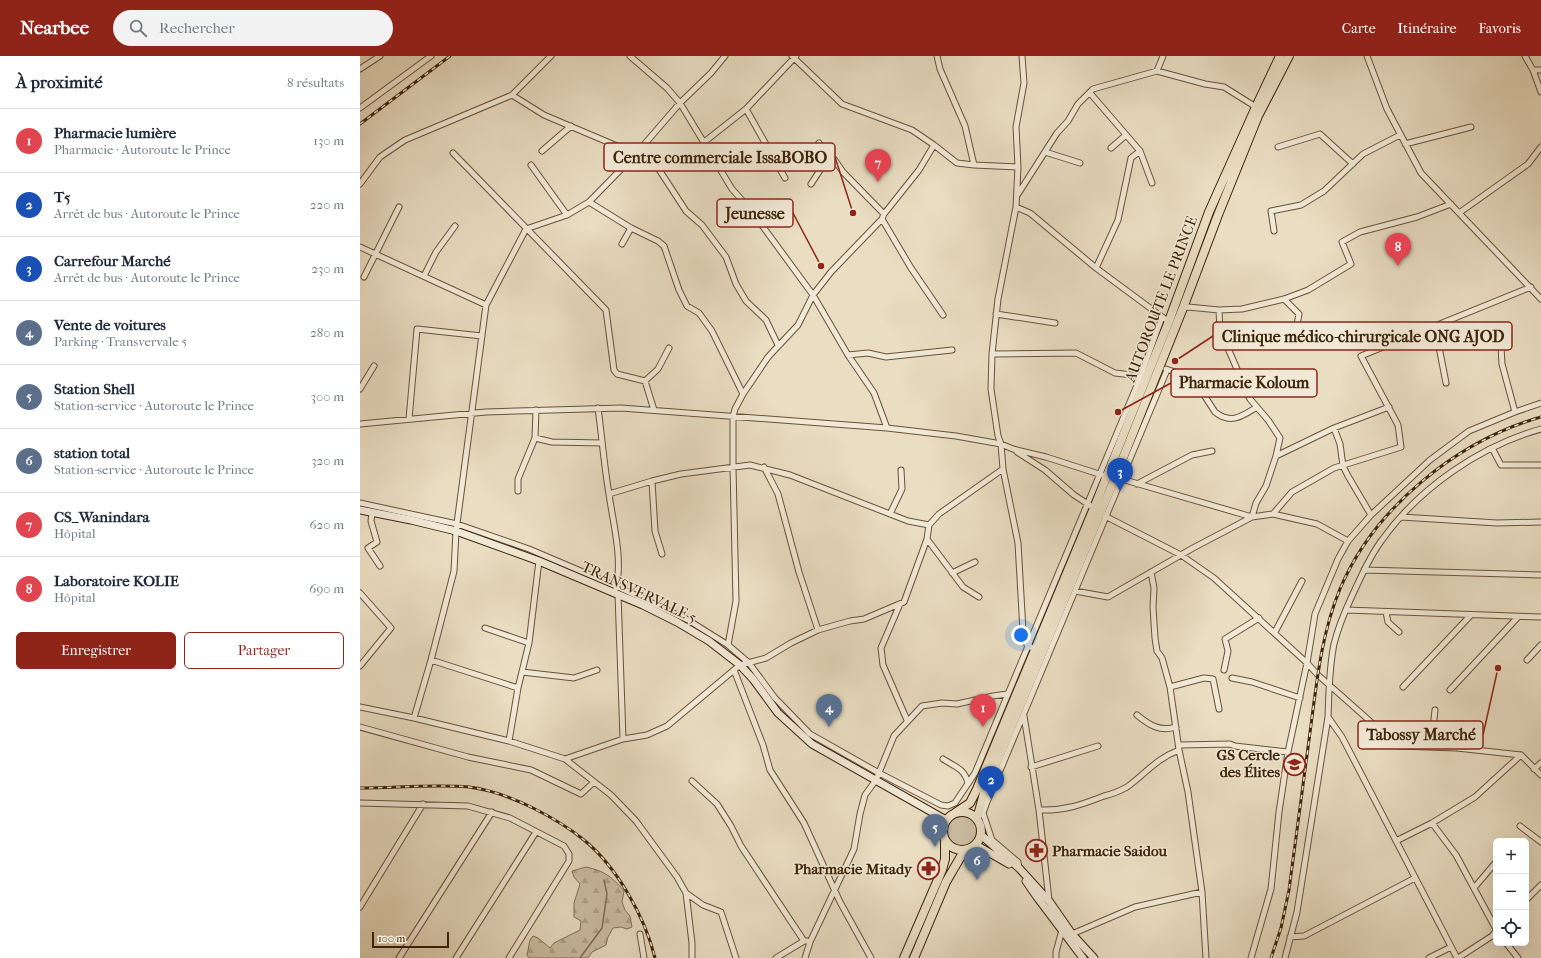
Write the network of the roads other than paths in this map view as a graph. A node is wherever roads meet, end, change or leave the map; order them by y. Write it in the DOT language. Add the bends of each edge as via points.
graph roads {
  1 [pos="380,56"];
  2 [pos="431,56"];
  3 [pos="551,56"];
  4 [pos="630,56"];
  5 [pos="725,56"];
  6 [pos="937,56"];
  7 [pos="1022,56"];
  8 [pos="1163,56"];
  9 [pos="1280,56"];
  10 [pos="1289,56"];
  11 [pos="1367,56"];
  12 [pos="1525,56"];
  13 [pos="794,57"];
  14 [pos="360,69"];
  15 [pos="1157,70"];
  16 [pos="1533,70"];
  17 [pos="1541,70"];
  18 [pos="1541,92"];
  19 [pos="1090,93"];
  20 [pos="512,95"];
  21 [pos="680,103"];
  22 [pos="1256,107"];
  23 [pos="360,108"];
  24 [pos="746,108"];
  25 [pos="571,126"];
  26 [pos="1471,128"];
  27 [pos="1126,134"];
  28 [pos="1400,135"];
  29 [pos="703,143"];
  30 [pos="819,143"];
  31 [pos="1405,144"];
  32 [pos="934,145"];
  33 [pos="1278,146"];
  34 [pos="1541,147"];
  35 [pos="1111,148"];
  36 [pos="640,150"];
  37 [pos="542,151"];
  38 [pos="1140,151"];
  39 [pos="1045,152"];
  40 [pos="453,153"];
  41 [pos="636,154"];
  42 [pos="828,158"];
  43 [pos="1080,163"];
  44 [pos="1353,164"];
  45 [pos="531,165"];
  46 [pos="974,165"];
  47 [pos="1018,167"];
  48 [pos="785,178"];
  49 [pos="1152,183"];
  50 [pos="360,184"];
  51 [pos="811,184"];
  52 [pos="1018,194"];
  53 [pos="589,202"];
  54 [pos="1451,204"];
  55 [pos="399,207"];
  56 [pos="1016,207"];
  57 [pos="1459,212"];
  58 [pos="884,214"];
  59 [pos="567,215"];
  60 [pos="882,219"];
  61 [pos="455,226"];
  62 [pos="631,228"];
  63 [pos="526,229"];
  64 [pos="1274,231"];
  65 [pos="622,244"];
  66 [pos="360,247"];
  67 [pos="376,254"];
  68 [pos="1096,268"];
  69 [pos="424,276"];
  70 [pos="364,277"];
  71 [pos="1530,287"];
  72 [pos="813,296"];
  73 [pos="1284,298"];
  74 [pos="1541,299"];
  75 [pos="486,305"];
  76 [pos="1183,308"];
  77 [pos="1218,310"];
  78 [pos="996,314"];
  79 [pos="943,315"];
  80 [pos="1166,319"];
  81 [pos="1055,323"];
  82 [pos="1435,326"];
  83 [pos="482,336"];
  84 [pos="1300,341"];
  85 [pos="778,345"];
  86 [pos="1501,347"];
  87 [pos="669,348"];
  88 [pos="952,350"];
  89 [pos="848,354"];
  90 [pos="992,354"];
  91 [pos="374,366"];
  92 [pos="1159,368"];
  93 [pos="1167,370"];
  94 [pos="1140,378"];
  95 [pos="645,381"];
  96 [pos="1446,383"];
  97 [pos="360,390"];
  98 [pos="743,394"];
  99 [pos="1541,403"];
  100 [pos="1257,407"];
  101 [pos="1389,407"];
  102 [pos="598,408"];
  103 [pos="536,410"];
  104 [pos="654,410"];
  105 [pos="1515,412"];
  106 [pos="471,413"];
  107 [pos="733,417"];
  108 [pos="409,419"];
  109 [pos="360,424"];
  110 [pos="887,428"];
  111 [pos="1334,428"];
  112 [pos="1541,430"];
  113 [pos="535,438"];
  114 [pos="602,443"];
  115 [pos="1001,444"];
  116 [pos="1492,448"];
  117 [pos="1013,449"];
  118 [pos="1212,451"];
  119 [pos="1276,456"];
  120 [pos="1541,465"];
  121 [pos="1343,466"];
  122 [pos="733,467"];
  123 [pos="764,468"];
  124 [pos="1003,469"];
  125 [pos="901,470"];
  126 [pos="1110,477"];
  127 [pos="652,481"];
  128 [pos="1137,484"];
  129 [pos="518,491"];
  130 [pos="609,494"];
  131 [pos="360,503"];
  132 [pos="360,510"];
  133 [pos="1097,511"];
  134 [pos="372,513"];
  135 [pos="890,514"];
  136 [pos="1273,514"];
  137 [pos="1371,515"];
  138 [pos="1252,517"];
  139 [pos="1401,517"];
  140 [pos="1541,522"];
  141 [pos="929,525"];
  142 [pos="456,528"];
  143 [pos="927,538"];
  144 [pos="1348,541"];
  145 [pos="662,554"];
  146 [pos="1181,555"];
  147 [pos="539,561"];
  148 [pos="975,562"];
  149 [pos="380,566"];
  150 [pos="1364,570"];
  151 [pos="1151,572"];
  152 [pos="952,573"];
  153 [pos="1541,575"];
  154 [pos="1302,581"];
  155 [pos="616,591"];
  156 [pos="1075,591"];
  157 [pos="360,593"];
  158 [pos="979,597"];
  159 [pos="900,604"];
  160 [pos="1346,610"];
  161 [pos="1386,612"];
  162 [pos="1470,616"];
  163 [pos="1518,617"];
  164 [pos="1541,617"];
  165 [pos="1259,618"];
  166 [pos="485,628"];
  167 [pos="818,630"];
  168 [pos="1274,632"];
  169 [pos="1399,632"];
  170 [pos="529,643"];
  171 [pos="728,645"];
  172 [pos="1541,645"];
  173 [pos="1031,647"];
  174 [pos="431,660"];
  175 [pos="1527,660"];
  176 [pos="749,663"];
  177 [pos="1307,663"];
  178 [pos="360,666"];
  179 [pos="737,668"];
  180 [pos="597,670"];
  181 [pos="1224,670"];
  182 [pos="522,672"];
  183 [pos="1232,678"];
  184 [pos="1329,684"];
  185 [pos="1403,686"];
  186 [pos="1170,687"];
  187 [pos="518,688"];
  188 [pos="1450,690"];
  189 [pos="1007,694"];
  190 [pos="1300,698"];
  191 [pos="360,706"];
  192 [pos="1219,709"];
  193 [pos="1435,710"];
  194 [pos="1023,715"];
  195 [pos="1137,715"];
  196 [pos="1328,717"];
  197 [pos="414,718"];
  198 [pos="907,720"];
  199 [pos="360,727"];
  200 [pos="1176,727"];
  201 [pos="998,728"];
  202 [pos="623,739"];
  203 [pos="509,741"];
  204 [pos="1098,746"];
  205 [pos="1431,747"];
  206 [pos="1180,748"];
  207 [pos="1288,752"];
  208 [pos="1521,755"];
  209 [pos="564,759"];
  210 [pos="943,759"];
  211 [pos="1541,763"];
  212 [pos="1031,767"];
  213 [pos="1534,768"];
  214 [pos="1541,775"];
  215 [pos="878,777"];
  216 [pos="992,780"];
  217 [pos="692,781"];
  218 [pos="594,782"];
  219 [pos="968,782"];
  220 [pos="360,803"];
  221 [pos="423,804"];
  222 [pos="1039,810"];
  223 [pos="492,812"];
  224 [pos="955,813"];
  225 [pos="977,819"];
  226 [pos="946,820"];
  227 [pos="1432,823"];
  228 [pos="1520,826"];
  229 [pos="536,832"];
  230 [pos="981,835"];
  231 [pos="945,841"];
  232 [pos="1396,841"];
  233 [pos="1541,842"];
  234 [pos="976,845"];
  235 [pos="964,851"];
  236 [pos="1493,866"];
  237 [pos="1019,868"];
  238 [pos="1415,878"];
  239 [pos="1541,885"];
  240 [pos="1474,888"];
  241 [pos="835,890"];
  242 [pos="1202,892"];
  243 [pos="686,893"];
  244 [pos="1529,897"];
  245 [pos="1049,901"];
  246 [pos="360,907"];
  247 [pos="1493,924"];
  248 [pos="1062,930"];
  249 [pos="1493,932"];
  250 [pos="640,934"];
  251 [pos="1072,934"];
  252 [pos="1290,937"];
  253 [pos="804,941"];
  254 [pos="810,942"];
  255 [pos="1508,946"];
  256 [pos="1451,947"];
  257 [pos="806,955"];
  258 [pos="399,958"];
  259 [pos="456,958"];
  260 [pos="509,958"];
  261 [pos="644,958"];
  262 [pos="692,958"];
  263 [pos="736,958"];
  264 [pos="776,958"];
  265 [pos="812,958"];
  266 [pos="871,958"];
  267 [pos="904,958"];
  268 [pos="914,958"];
  269 [pos="1056,958"];
  270 [pos="1083,958"];
  271 [pos="1094,958"];
  272 [pos="1206,958"];
  273 [pos="1251,958"];
  274 [pos="1285,958"];
  275 [pos="1429,958"];
  276 [pos="1457,958"];
  277 [pos="1518,958"];
  1 -- 14 [label="street"];
  2 -- 23 [label="street"];
  3 -- 20 [label="street"];
  4 -- 21 [label="street" via="667,88"];
  5 -- 21 [label="street" via="711,74"];
  6 -- 46 [label="street" via="940,69 965,126"];
  7 -- 47 [label="street" via="1024,83 1016,127"];
  8 -- 15 [label="street"];
  9 -- 22 [label="main road, AUTOROUTE LE PRINCE"];
  10 -- 76 [label="main road, AUTOROUTE LE PRINCE" via="1258,116"];
  11 -- 28 [label="street"];
  12 -- 16 [label="street"];
  13 -- 24 [label="street"];
  13 -- 32 [label="street" via="842,104 912,130"];
  15 -- 19 [label="street" via="1093,89"];
  15 -- 22 [label="street" via="1204,84 1224,87"];
  16 -- 17 [label="street"];
  16 -- 18 [label="street"];
  19 -- 27 [label="street"];
  19 -- 39 [label="street" via="1078,104"];
  20 -- 25 [label="street" via="544,115"];
  20 -- 50 [label="street" via="405,140 380,157"];
  21 -- 29 [label="street"];
  21 -- 36 [label="street"];
  22 -- 80 [label="main road, AUTOROUTE LE PRINCE"];
  24 -- 29 [label="street"];
  24 -- 48 [label="street"];
  25 -- 37 [label="street"];
  25 -- 41 [label="street"];
  26 -- 31 [label="street"];
  27 -- 35 [label="street"];
  27 -- 38 [label="street"];
  28 -- 31 [label="street"];
  28 -- 44 [label="street" via="1363,154"];
  29 -- 72 [label="street" via="732,189"];
  30 -- 42 [label="street"];
  31 -- 54 [label="street" via="1421,173"];
  32 -- 46 [label="street" via="957,162"];
  32 -- 58 [label="street" via="919,170"];
  33 -- 44 [label="street" via="1320,134"];
  34 -- 57 [label="street" via="1528,164"];
  36 -- 41 [label="street"];
  36 -- 85 [label="street" via="658,168 686,211 702,225 726,257 736,284 746,301 766,320"];
  38 -- 49 [label="street"];
  38 -- 68 [label="street" via="1131,158 1118,220"];
  39 -- 43 [label="street"];
  39 -- 52 [label="street"];
  40 -- 63 [label="street"];
  41 -- 53 [label="street"];
  42 -- 51 [label="street"];
  42 -- 58 [label="street" via="834,159 843,172"];
  44 -- 64 [label="street" via="1324,190 1301,205 1271,211"];
  45 -- 59 [label="street"];
  46 -- 47 [label="street"];
  47 -- 52 [label="street"];
  52 -- 56 [label="street"];
  53 -- 59 [label="street"];
  53 -- 62 [label="street"];
  54 -- 57 [label="street"];
  54 -- 73 [label="street" via="1417,217 1360,232 1342,242 1351,264 1308,290"];
  55 -- 67 [label="street"];
  56 -- 68 [label="street" via="1030,213"];
  56 -- 78 [label="street"];
  57 -- 71 [label="street"];
  58 -- 60 [label="street"];
  59 -- 63 [label="street"];
  60 -- 72 [label="street" via="831,272"];
  60 -- 79 [label="street"];
  61 -- 69 [label="street" via="436,252"];
  62 -- 65 [label="street"];
  62 -- 98 [label="street" via="658,240 664,246 687,306 699,313 712,331"];
  63 -- 75 [label="street"];
  63 -- 95 [label="street" via="606,310 614,370 618,374"];
  66 -- 67 [label="street"];
  67 -- 69 [label="street"];
  67 -- 70 [label="street"];
  68 -- 80 [label="street"];
  69 -- 75 [label="street"];
  71 -- 74 [label="street"];
  71 -- 82 [label="street"];
  72 -- 85 [label="street" via="798,325"];
  72 -- 89 [label="street"];
  73 -- 77 [label="street" via="1242,309"];
  73 -- 84 [label="street" via="1299,312 1296,331"];
  75 -- 83 [label="street"];
  76 -- 77 [label="street"];
  76 -- 92 [label="main road, AUTOROUTE LE PRINCE"];
  77 -- 100 [label="street" via="1220,330 1250,399"];
  78 -- 81 [label="street"];
  78 -- 90 [label="street"];
  80 -- 94 [label="street"];
  80 -- 126 [label="main road, AUTOROUTE LE PRINCE"];
  82 -- 96 [label="street"];
  82 -- 101 [label="street" via="1361,356"];
  83 -- 106 [label="street"];
  83 -- 108 [label="street" via="417,329"];
  85 -- 98 [label="street"];
  86 -- 105 [label="street" via="1502,364"];
  87 -- 95 [label="street" via="658,369"];
  88 -- 89 [label="street" via="886,357 868,353"];
  89 -- 110 [label="street" via="874,393"];
  90 -- 94 [label="street" via="1076,353 1115,373 1132,374"];
  90 -- 115 [label="street" via="991,390"];
  91 -- 97 [label="street"];
  92 -- 93 [label="street"];
  92 -- 126 [label="main road, AUTOROUTE LE PRINCE"];
  93 -- 100 [label="street" via="1193,378 1219,415 1230,419 1237,418"];
  93 -- 126 [label="street"];
  94 -- 126 [label="street"];
  95 -- 104 [label="street"];
  98 -- 107 [label="street"];
  99 -- 105 [label="street"];
  100 -- 119 [label="street" via="1280,438"];
  101 -- 111 [label="street"];
  101 -- 121 [label="street" via="1398,425 1401,446"];
  102 -- 103 [label="street"];
  102 -- 104 [label="street"];
  102 -- 114 [label="street"];
  103 -- 106 [label="street"];
  103 -- 113 [label="street"];
  104 -- 107 [label="street"];
  105 -- 137 [label="street" via="1469,431 1430,460"];
  106 -- 108 [label="street"];
  106 -- 142 [label="street"];
  107 -- 110 [label="street"];
  107 -- 122 [label="street"];
  108 -- 109 [label="street"];
  110 -- 115 [label="street"];
  111 -- 119 [label="street"];
  111 -- 121 [label="street" via="1340,444"];
  112 -- 116 [label="street"];
  113 -- 114 [label="street" via="552,442"];
  113 -- 129 [label="street" via="518,479"];
  114 -- 130 [label="street"];
  115 -- 117 [label="street"];
  115 -- 124 [label="street"];
  116 -- 120 [label="street" via="1501,465"];
  116 -- 139 [label="street" via="1434,485"];
  117 -- 126 [label="street"];
  117 -- 133 [label="street" via="1045,470"];
  118 -- 128 [label="street" via="1192,455"];
  119 -- 138 [label="street"];
  121 -- 136 [label="street" via="1334,468 1292,492"];
  121 -- 137 [label="street"];
  122 -- 123 [label="street" via="750,465"];
  122 -- 127 [label="street"];
  122 -- 171 [label="street" via="736,601"];
  123 -- 135 [label="street" via="790,475"];
  123 -- 167 [label="street" via="778,494"];
  124 -- 141 [label="street" via="939,514"];
  124 -- 173 [label="street" via="1018,543 1023,632"];
  125 -- 135 [label="street" via="902,489"];
  126 -- 128 [label="street"];
  126 -- 133 [label="main road, AUTOROUTE LE PRINCE"];
  126 -- 133 [label="street"];
  127 -- 130 [label="street"];
  127 -- 145 [label="street" via="655,531"];
  128 -- 138 [label="street"];
  130 -- 155 [label="street" via="617,557"];
  131 -- 142 [label="street"];
  132 -- 134 [label="main road, TRANSVERVALE 5"];
  133 -- 146 [label="street"];
  133 -- 156 [label="street"];
  133 -- 173 [label="main road, AUTOROUTE LE PRINCE"];
  133 -- 216 [label="main road, AUTOROUTE LE PRINCE"];
  134 -- 142 [label="main road, TRANSVERVALE 5"];
  134 -- 149 [label="street" via="371,521 377,542 368,548"];
  135 -- 141 [label="street"];
  136 -- 138 [label="street"];
  136 -- 144 [label="street" via="1317,524"];
  137 -- 144 [label="street"];
  138 -- 146 [label="street"];
  139 -- 140 [label="street" via="1496,523"];
  139 -- 150 [label="street" via="1382,540"];
  141 -- 143 [label="street"];
  142 -- 147 [label="main road, TRANSVERVALE 5"];
  142 -- 155 [label="street" via="530,549"];
  142 -- 174 [label="street" via="454,571"];
  143 -- 152 [label="street"];
  143 -- 159 [label="street" via="904,602"];
  144 -- 177 [label="street" via="1315,614"];
  146 -- 151 [label="street"];
  146 -- 165 [label="street" via="1214,578"];
  147 -- 155 [label="main road, TRANSVERVALE 5"];
  147 -- 170 [label="street"];
  148 -- 152 [label="street"];
  150 -- 153 [label="street"];
  150 -- 160 [label="street"];
  151 -- 156 [label="street" via="1108,597"];
  151 -- 186 [label="street" via="1157,651 1162,658"];
  152 -- 158 [label="street" via="963,587"];
  154 -- 168 [label="street"];
  155 -- 171 [label="street" via="688,620"];
  155 -- 179 [label="main road, TRANSVERVALE 5" via="709,641"];
  155 -- 202 [label="street"];
  156 -- 194 [label="street"];
  157 -- 178 [label="street" via="391,628"];
  159 -- 167 [label="street" via="864,618"];
  159 -- 198 [label="street" via="881,648 883,665"];
  160 -- 161 [label="street"];
  160 -- 184 [label="street" via="1334,644"];
  161 -- 162 [label="street"];
  161 -- 169 [label="street" via="1388,622"];
  162 -- 163 [label="street"];
  162 -- 185 [label="street"];
  163 -- 164 [label="street"];
  163 -- 188 [label="street"];
  165 -- 168 [label="street"];
  165 -- 181 [label="street" via="1224,639 1228,651"];
  166 -- 170 [label="street"];
  167 -- 176 [label="street" via="766,658"];
  168 -- 177 [label="street"];
  170 -- 182 [label="street"];
  171 -- 176 [label="street"];
  172 -- 175 [label="street"];
  173 -- 189 [label="street"];
  173 -- 201 [label="main road, AUTOROUTE LE PRINCE"];
  174 -- 187 [label="street"];
  174 -- 197 [label="street"];
  176 -- 179 [label="street"];
  176 -- 215 [label="street" via="775,698 810,734"];
  177 -- 184 [label="street"];
  177 -- 190 [label="street"];
  179 -- 202 [label="street" via="667,726 647,735"];
  179 -- 215 [label="main road, TRANSVERVALE 5" via="753,679 778,713 812,744"];
  179 -- 241 [label="street" via="770,770 804,823"];
  180 -- 182 [label="street" via="574,678"];
  182 -- 187 [label="street"];
  183 -- 190 [label="street"];
  184 -- 196 [label="street"];
  184 -- 205 [label="street" via="1398,746"];
  186 -- 192 [label="street" via="1213,678"];
  186 -- 200 [label="street"];
  187 -- 203 [label="street"];
  189 -- 198 [label="street" via="958,704 922,706"];
  189 -- 201 [label="street"];
  190 -- 207 [label="street"];
  191 -- 197 [label="street"];
  193 -- 205 [label="street"];
  194 -- 212 [label="street"];
  194 -- 216 [label="street"];
  195 -- 200 [label="street" via="1152,726 1168,730"];
  196 -- 232 [label="street" via="1342,737"];
  196 -- 252 [label="street" via="1297,912"];
  197 -- 203 [label="street"];
  198 -- 215 [label="street" via="894,736"];
  199 -- 218 [label="street" via="468,757 531,770 581,794"];
  200 -- 206 [label="street"];
  201 -- 219 [label="street"];
  201 -- 224 [label="main road, AUTOROUTE LE PRINCE" via="970,803"];
  202 -- 209 [label="street"];
  203 -- 209 [label="street"];
  204 -- 212 [label="street"];
  205 -- 208 [label="street"];
  206 -- 207 [label="street" via="1230,744"];
  206 -- 222 [label="street" via="1156,762 1121,790 1076,807 1056,811"];
  206 -- 242 [label="street"];
  207 -- 273 [label="street" via="1271,889"];
  208 -- 213 [label="street"];
  208 -- 227 [label="street" via="1475,797"];
  209 -- 218 [label="street"];
  210 -- 219 [label="street" via="966,774"];
  211 -- 213 [label="street"];
  212 -- 222 [label="street"];
  213 -- 214 [label="street"];
  215 -- 219 [label="street" via="948,806 955,803"];
  215 -- 226 [label="main road, TRANSVERVALE 5"];
  215 -- 241 [label="street" via="865,795 854,849"];
  216 -- 225 [label="main road, AUTOROUTE LE PRINCE" via="984,792"];
  216 -- 237 [label="street" via="983,813 992,840 1018,862"];
  217 -- 253 [label="street" via="717,804 741,846"];
  218 -- 243 [label="street" via="611,795 636,821"];
  220 -- 221 [label="street"];
  221 -- 223 [label="street" via="468,806"];
  221 -- 246 [label="street"];
  222 -- 245 [label="street"];
  223 -- 229 [label="street"];
  223 -- 258 [label="street"];
  224 -- 225 [label="main road" via="967,813"];
  224 -- 226 [label="main road"];
  225 -- 230 [label="main road" via="982,830"];
  226 -- 231 [label="main road" via="943,830"];
  227 -- 232 [label="street"];
  227 -- 240 [label="street" via="1456,855"];
  228 -- 233 [label="street"];
  229 -- 259 [label="street"];
  229 -- 260 [label="street" via="564,846 569,854 569,861"];
  230 -- 234 [label="main road"];
  230 -- 237 [label="main road"];
  231 -- 235 [label="main road" via="953,849"];
  231 -- 267 [label="main road" via="942,870"];
  232 -- 238 [label="street"];
  234 -- 235 [label="main road"];
  234 -- 248 [label="main road" via="1008,863 1026,880"];
  235 -- 268 [label="main road" via="946,882"];
  236 -- 240 [label="street"];
  237 -- 245 [label="main road"];
  238 -- 252 [label="street" via="1304,936"];
  238 -- 256 [label="street"];
  239 -- 244 [label="street"];
  240 -- 247 [label="street"];
  241 -- 254 [label="street"];
  241 -- 266 [label="street"];
  242 -- 251 [label="street" via="1135,907"];
  242 -- 272 [label="street"];
  243 -- 262 [label="street"];
  243 -- 263 [label="street" via="721,912"];
  245 -- 251 [label="main road"];
  248 -- 269 [label="street"];
  248 -- 270 [label="main road"];
  249 -- 276 [label="street"];
  250 -- 261 [label="street"];
  251 -- 271 [label="main road"];
  252 -- 274 [label="street"];
  253 -- 254 [label="street"];
  253 -- 264 [label="street"];
  254 -- 257 [label="street"];
  255 -- 277 [label="street"];
  256 -- 275 [label="street"];
  256 -- 276 [label="street"];
  257 -- 265 [label="street"];
}
